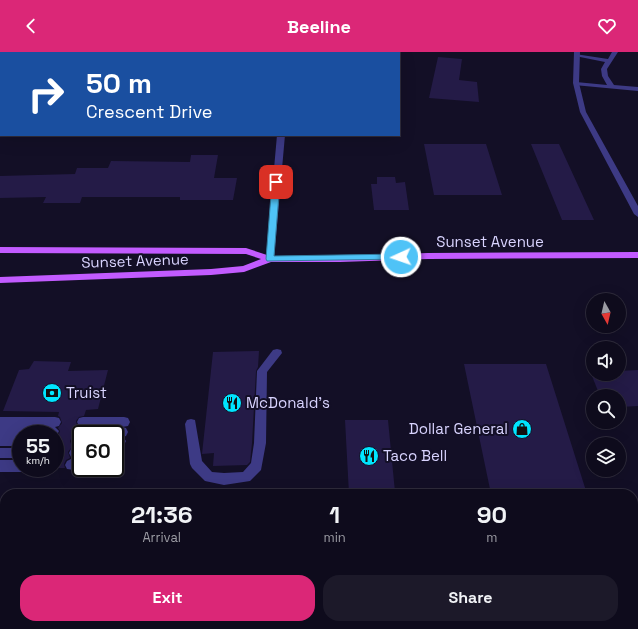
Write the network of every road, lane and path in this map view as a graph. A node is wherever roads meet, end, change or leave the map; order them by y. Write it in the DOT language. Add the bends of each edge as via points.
graph roads {
  1 [pos="615,52"];
  2 [pos="577,53"];
  3 [pos="609,61"];
  4 [pos="576,84"];
  5 [pos="611,86"];
  6 [pos="638,88"];
  7 [pos="281,136"];
  8 [pos="638,214"];
  9 [pos="0,250"];
  10 [pos="638,255"];
  11 [pos="270,259"];
  12 [pos="0,280"];
  13 [pos="277,353"];
  14 [pos="0,422"];
  15 [pos="190,424"];
  16 [pos="0,431"];
  17 [pos="0,441"];
  18 [pos="12,442"];
  19 [pos="0,453"];
  20 [pos="12,453"];
  21 [pos="0,466"];
  22 [pos="12,466"];
  1 -- 3 [label="street"];
  2 -- 3 [label="street"];
  2 -- 4 [label="street"];
  3 -- 5 [label="street" via="604,69"];
  4 -- 5 [label="street"];
  4 -- 8 [label="street" via="583,112"];
  5 -- 6 [label="street"];
  7 -- 11 [label="street"];
  9 -- 11 [label="main road, Sunset Avenue" via="246,251"];
  10 -- 11 [label="main road, Sunset Avenue"];
  11 -- 12 [label="main road, Sunset Avenue" via="244,269 211,272"];
  13 -- 15 [label="street" via="262,371 257,466 246,477 209,477 196,464"];
  14 -- 16 [label="street" via="54,427"];
  17 -- 18 [label="street"];
  19 -- 20 [label="street"];
  21 -- 22 [label="street"];
}
